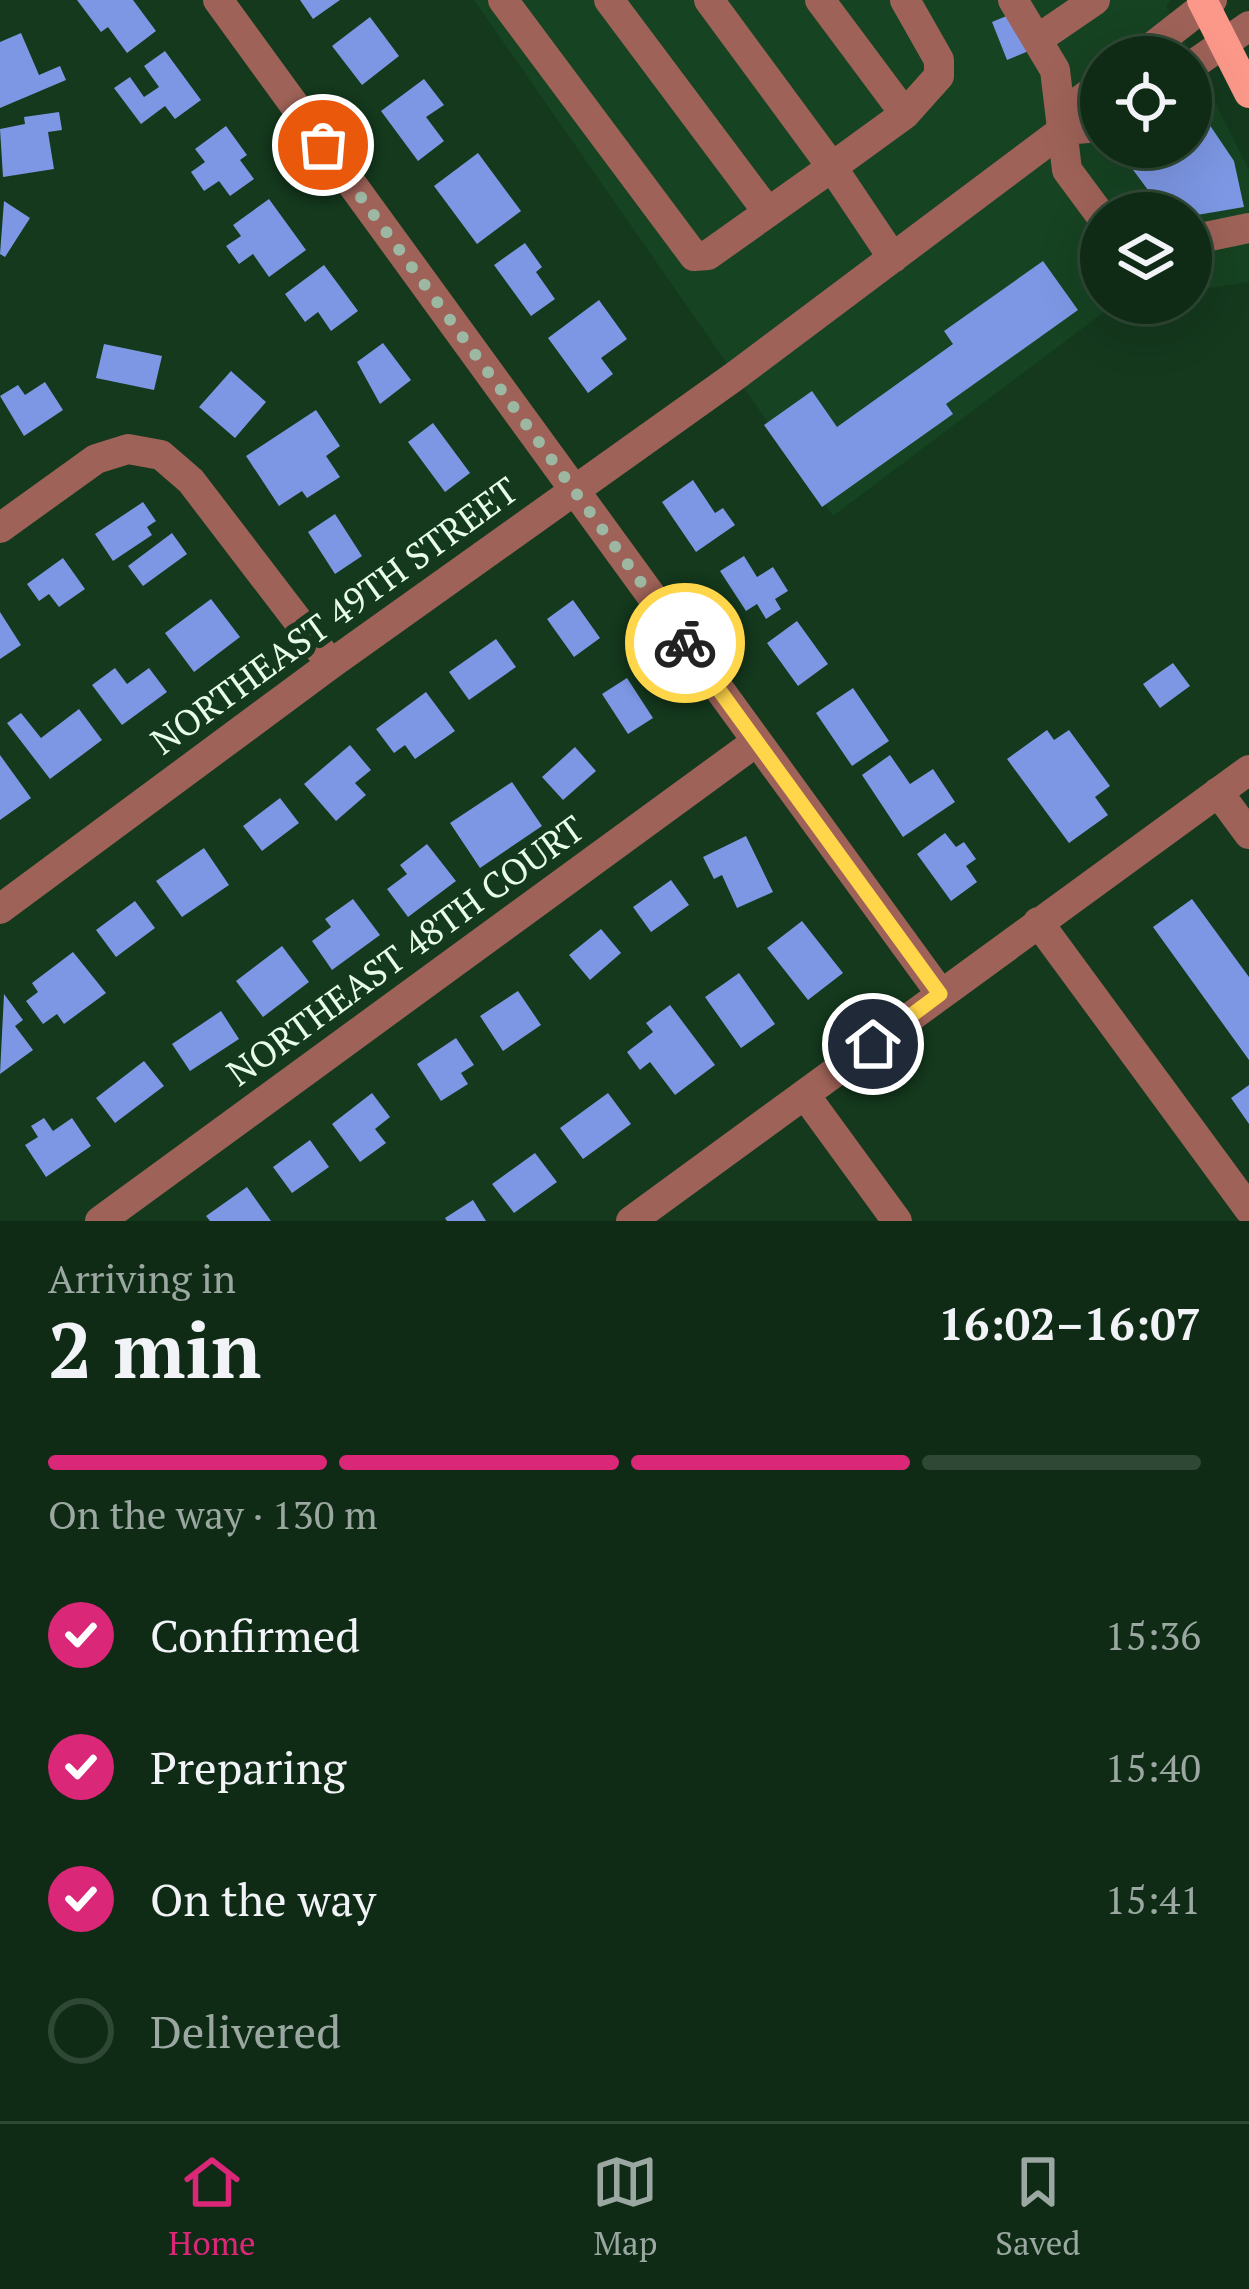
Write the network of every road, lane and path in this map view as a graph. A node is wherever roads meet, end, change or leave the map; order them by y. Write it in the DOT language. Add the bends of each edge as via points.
graph roads {
  1 [pos="218,0"];
  2 [pos="503,0"];
  3 [pos="609,0"];
  4 [pos="709,0"];
  5 [pos="820,0"];
  6 [pos="905,0"];
  7 [pos="1013,0"];
  8 [pos="1095,0"];
  9 [pos="1207,2"];
  10 [pos="1237,35"];
  11 [pos="1165,36"];
  12 [pos="1038,39"];
  13 [pos="1212,52"];
  14 [pos="1249,93"];
  15 [pos="1080,101"];
  16 [pos="904,114"];
  17 [pos="1080,129"];
  18 [pos="1064,130"];
  19 [pos="832,167"];
  20 [pos="1083,192"];
  21 [pos="767,211"];
  22 [pos="1249,228"];
  23 [pos="1212,236"];
  24 [pos="893,258"];
  25 [pos="574,489"];
  26 [pos="0,528"];
  27 [pos="331,664"];
  28 [pos="756,742"];
  29 [pos="1249,770"];
  30 [pos="1218,792"];
  31 [pos="1249,834"];
  32 [pos="0,909"];
  33 [pos="1038,922"];
  34 [pos="940,994"];
  35 [pos="805,1095"];
  36 [pos="1249,1208"];
  37 [pos="100,1221"];
  38 [pos="631,1221"];
  39 [pos="897,1221"];
  1 -- 25 [label="street"];
  2 -- 21 [label="street" via="694,256"];
  3 -- 21 [label="street"];
  4 -- 19 [label="street"];
  5 -- 16 [label="street"];
  6 -- 16 [label="street" via="939,60 939,76"];
  7 -- 12 [label="street"];
  8 -- 12 [label="street"];
  9 -- 10 [label="main road"];
  9 -- 11 [label="street"];
  10 -- 13 [label="street"];
  10 -- 14 [label="main road"];
  12 -- 18 [label="street" via="1055,70"];
  15 -- 18 [label="street, NORTHEAST 49TH STREET"];
  16 -- 19 [label="street"];
  17 -- 18 [label="street"];
  18 -- 20 [label="street" via="1067,170"];
  18 -- 24 [label="street, NORTHEAST 49TH STREET"];
  19 -- 21 [label="street"];
  19 -- 24 [label="street"];
  22 -- 23 [label="street"];
  24 -- 25 [label="street, NORTHEAST 49TH STREET"];
  25 -- 27 [label="street, NORTHEAST 49TH STREET"];
  25 -- 28 [label="street"];
  26 -- 27 [label="street" via="96,459 128,449 160,455 191,481"];
  27 -- 32 [label="street, NORTHEAST 49TH STREET"];
  28 -- 34 [label="street"];
  28 -- 37 [label="street, NORTHEAST 48TH COURT"];
  29 -- 30 [label="street"];
  30 -- 31 [label="street"];
  30 -- 33 [label="street"];
  33 -- 34 [label="street"];
  33 -- 36 [label="street"];
  34 -- 35 [label="street"];
  35 -- 38 [label="street"];
  35 -- 39 [label="street"];
}
